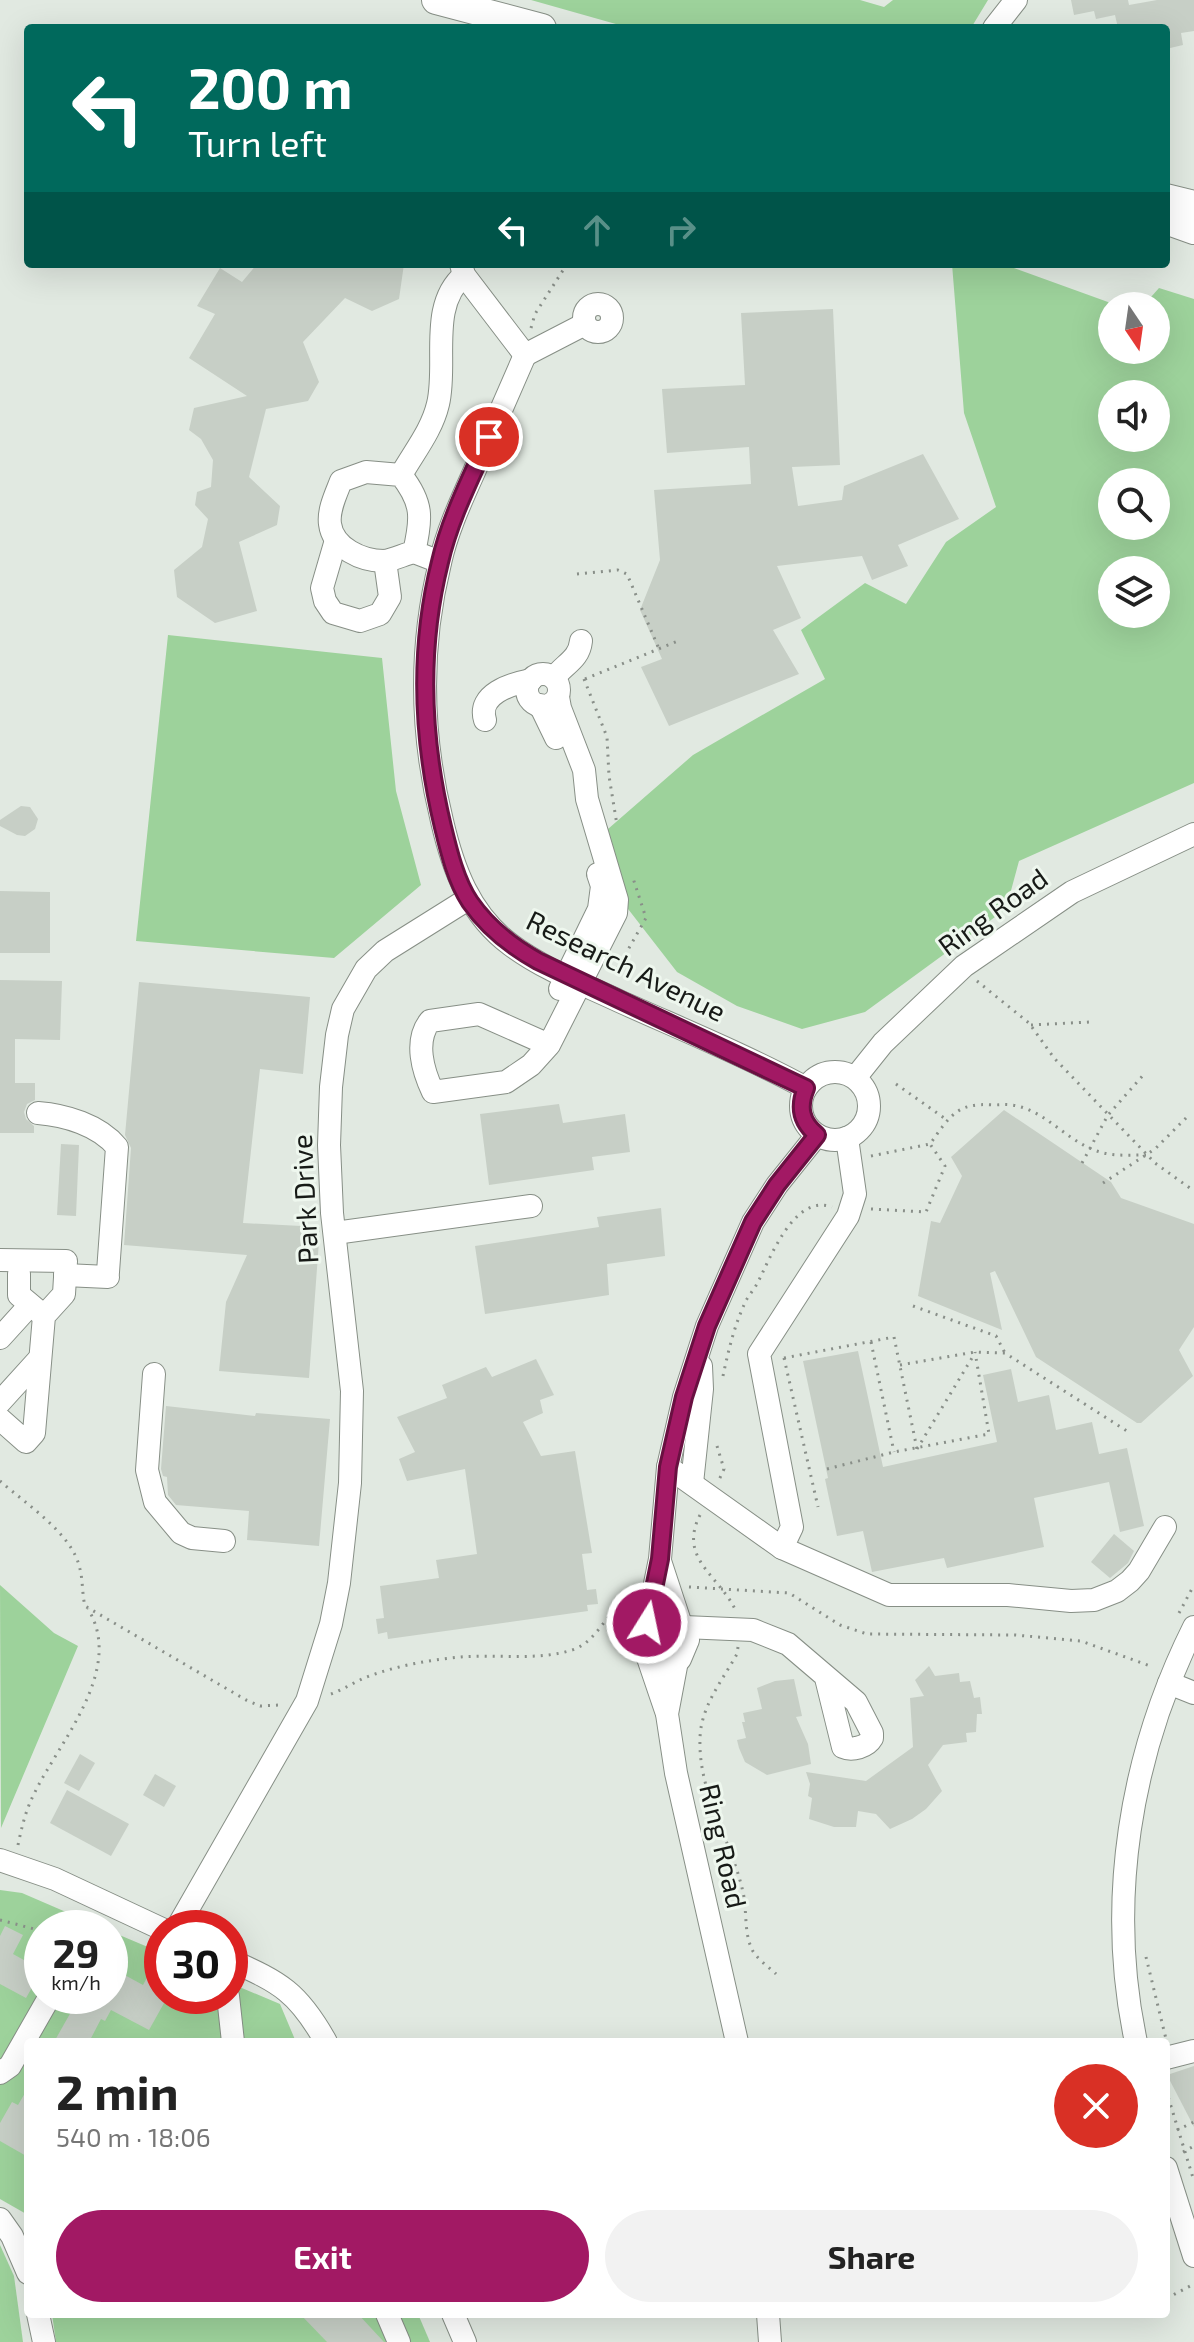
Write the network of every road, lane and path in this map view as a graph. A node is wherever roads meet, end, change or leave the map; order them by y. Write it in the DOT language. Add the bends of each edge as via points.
graph roads {
  1 [pos="436,0"];
  2 [pos="1016,0"];
  3 [pos="527,24"];
  4 [pos="997,24"];
  5 [pos="1170,199"];
  6 [pos="1194,205"];
  7 [pos="1170,221"];
  8 [pos="1194,230"];
  9 [pos="564,268"];
  10 [pos="463,270"];
  11 [pos="585,324"];
  12 [pos="525,355"];
  13 [pos="401,475"];
  14 [pos="336,540"];
  15 [pos="414,552"];
  16 [pos="385,561"];
  17 [pos="440,562"];
  18 [pos="577,574"];
  19 [pos="581,641"];
  20 [pos="678,641"];
  21 [pos="659,649"];
  22 [pos="584,679"];
  23 [pos="553,692"];
  24 [pos="485,720"];
  25 [pos="1194,834"];
  26 [pos="619,835"];
  27 [pos="631,871"];
  28 [pos="468,899"];
  29 [pos="961,968"];
  30 [pos="617,969"];
  31 [pos="573,979"];
  32 [pos="1090,1022"];
  33 [pos="1031,1025"];
  34 [pos="543,1042"];
  35 [pos="1145,1073"];
  36 [pos="855,1078"];
  37 [pos="896,1084"];
  38 [pos="806,1088"];
  39 [pos="38,1113"];
  40 [pos="1190,1114"];
  41 [pos="1108,1115"];
  42 [pos="947,1120"];
  43 [pos="817,1135"];
  44 [pos="847,1138"];
  45 [pos="930,1144"];
  46 [pos="1090,1149"];
  47 [pos="1146,1155"];
  48 [pos="867,1157"];
  49 [pos="1082,1163"];
  50 [pos="1103,1183"];
  51 [pos="1193,1192"];
  52 [pos="531,1206"];
  53 [pos="838,1209"];
  54 [pos="870,1209"];
  55 [pos="335,1233"];
  56 [pos="0,1260"];
  57 [pos="19,1274"];
  58 [pos="65,1275"];
  59 [pos="913,1306"];
  60 [pos="37,1310"];
  61 [pos="0,1338"];
  62 [pos="871,1341"];
  63 [pos="701,1344"];
  64 [pos="782,1350"];
  65 [pos="975,1352"];
  66 [pos="1005,1353"];
  67 [pos="40,1358"];
  68 [pos="784,1358"];
  69 [pos="900,1365"];
  70 [pos="154,1374"];
  71 [pos="722,1385"];
  72 [pos="0,1402"];
  73 [pos="0,1419"];
  74 [pos="1130,1433"];
  75 [pos="715,1439"];
  76 [pos="917,1449"];
  77 [pos="894,1452"];
  78 [pos="668,1467"];
  79 [pos="827,1469"];
  80 [pos="0,1481"];
  81 [pos="692,1483"];
  82 [pos="711,1495"];
  83 [pos="818,1507"];
  84 [pos="1165,1527"];
  85 [pos="224,1541"];
  86 [pos="782,1548"];
  87 [pos="660,1559"];
  88 [pos="678,1586"];
  89 [pos="725,1591"];
  90 [pos="642,1594"];
  91 [pos="85,1606"];
  92 [pos="647,1623"];
  93 [pos="682,1625"];
  94 [pos="1194,1627"];
  95 [pos="739,1630"];
  96 [pos="681,1657"];
  97 [pos="648,1658"];
  98 [pos="826,1678"];
  99 [pos="1169,1683"];
  100 [pos="1194,1693"];
  101 [pos="307,1701"];
  102 [pos="667,1714"];
  103 [pos="8,1863"];
  104 [pos="187,1910"];
  105 [pos="0,1920"];
  106 [pos="144,1921"];
  107 [pos="24,1926"];
  108 [pos="1145,1947"];
  109 [pos="248,1971"];
  110 [pos="776,1974"];
  111 [pos="40,2014"];
  112 [pos="230,2014"];
  113 [pos="26,2038"];
  114 [pos="233,2038"];
  115 [pos="324,2038"];
  116 [pos="736,2038"];
  117 [pos="1135,2038"];
  118 [pos="1164,2038"];
  119 [pos="24,2042"];
  120 [pos="1194,2051"];
  121 [pos="1170,2057"];
  122 [pos="0,2073"];
  123 [pos="1170,2105"];
  124 [pos="1194,2122"];
  125 [pos="1177,2130"];
  126 [pos="1194,2146"];
  127 [pos="1183,2152"];
  128 [pos="1170,2181"];
  129 [pos="1194,2181"];
  130 [pos="0,2219"];
  131 [pos="1194,2256"];
  132 [pos="24,2264"];
  133 [pos="1194,2284"];
  134 [pos="1170,2295"];
  135 [pos="39,2318"];
  136 [pos="389,2318"];
  137 [pos="455,2318"];
  138 [pos="768,2318"];
  139 [pos="44,2342"];
  140 [pos="399,2342"];
  141 [pos="465,2342"];
  142 [pos="770,2342"];
  1 -- 3 [label="main road"];
  2 -- 4 [label="street"];
  5 -- 6 [label="main road"];
  7 -- 8 [label="main road"];
  9 -- 12 [label="path" via="535,314"];
  10 -- 12 [label="street"];
  10 -- 13 [label="street" via="451,286 441,327 438,404"];
  11 -- 12 [label="street"];
  12 -- 17 [label="street, Research Avenue" via="453,519"];
  13 -- 14 [label="street" via="366,472 341,481 330,524"];
  13 -- 15 [label="street" via="413,491 422,520"];
  14 -- 16 [label="street" via="355,556"];
  14 -- 16 [label="street" via="322,588 333,613 360,621 380,614 390,597"];
  15 -- 16 [label="street"];
  15 -- 17 [label="street"];
  17 -- 28 [label="street, Research Avenue" via="427,649 427,752 446,840"];
  18 -- 21 [label="path" via="627,574"];
  19 -- 23 [label="street" via="577,656 561,668"];
  20 -- 21 [label="path"];
  21 -- 22 [label="path"];
  22 -- 23 [label="path"];
  22 -- 26 [label="path" via="607,737"];
  23 -- 24 [label="street" via="528,695 531,680 489,698 483,708"];
  23 -- 31 [label="street" via="547,714 569,769 602,886"];
  25 -- 29 [label="street, Ring Road" via="1072,892"];
  27 -- 30 [label="path" via="646,918"];
  28 -- 31 [label="street, Research Avenue" via="511,945"];
  28 -- 55 [label="street, Park Drive" via="385,951 366,969 343,1009 330,1119"];
  29 -- 33 [label="path"];
  29 -- 36 [label="street, Ring Road" via="883,1043"];
  31 -- 34 [label="street"];
  31 -- 38 [label="street, Research Avenue"];
  32 -- 33 [label="path"];
  33 -- 41 [label="path"];
  34 -- 34 [label="street" via="471,1014 430,1021 421,1045 433,1092 506,1082 531,1065"];
  35 -- 41 [label="path"];
  36 -- 38 [label="street" via="823,1074"];
  36 -- 44 [label="street" via="870,1105 863,1125"];
  37 -- 42 [label="path"];
  38 -- 43 [label="street" via="803,1119"];
  39 -- 58 [label="street" via="68,1118 102,1134 119,1151 108,1275"];
  40 -- 47 [label="path"];
  41 -- 46 [label="path"];
  41 -- 47 [label="path"];
  42 -- 45 [label="path"];
  42 -- 46 [label="path" via="964,1105 1014,1105"];
  43 -- 44 [label="street"];
  43 -- 63 [label="street" via="753,1222"];
  44 -- 86 [label="street" via="855,1194 848,1216 759,1354 792,1527"];
  45 -- 48 [label="path"];
  45 -- 54 [label="path" via="945,1166 926,1212"];
  46 -- 47 [label="path"];
  46 -- 49 [label="path"];
  47 -- 50 [label="path"];
  47 -- 51 [label="path"];
  52 -- 55 [label="street"];
  53 -- 71 [label="path" via="825,1204 807,1209 776,1246 744,1303"];
  55 -- 101 [label="street, Park Drive" via="352,1391 350,1483 331,1624"];
  56 -- 58 [label="street" via="66,1261"];
  57 -- 60 [label="street" via="19,1295"];
  58 -- 60 [label="street" via="64,1294"];
  59 -- 66 [label="path" via="996,1336"];
  60 -- 61 [label="street"];
  60 -- 67 [label="street"];
  62 -- 68 [label="path"];
  62 -- 69 [label="path" via="894,1337"];
  62 -- 77 [label="path"];
  63 -- 78 [label="street"];
  63 -- 81 [label="street"];
  64 -- 68 [label="path"];
  65 -- 66 [label="path"];
  65 -- 69 [label="path"];
  65 -- 76 [label="path"];
  65 -- 76 [label="path" via="989,1434"];
  66 -- 74 [label="path"];
  67 -- 72 [label="street"];
  67 -- 73 [label="street" via="34,1433 26,1442"];
  68 -- 83 [label="path"];
  69 -- 76 [label="path"];
  70 -- 85 [label="street" via="147,1470 155,1502 181,1533"];
  75 -- 82 [label="path" via="724,1469"];
  76 -- 77 [label="path"];
  77 -- 79 [label="path"];
  78 -- 81 [label="street"];
  78 -- 87 [label="street"];
  80 -- 91 [label="path" via="74,1552"];
  81 -- 82 [label="street"];
  82 -- 86 [label="street"];
  82 -- 89 [label="path" via="694,1528 694,1551"];
  84 -- 86 [label="street" via="1130,1581 1107,1597 1083,1602 1019,1595 889,1595"];
  87 -- 92 [label="street"];
  87 -- 93 [label="street"];
  88 -- 89 [label="path"];
  89 -- 95 [label="path"];
  89 -- 99 [label="path" via="789,1593 840,1625 867,1634 1081,1641 1160,1670"];
  90 -- 101 [label="path" via="619,1604 586,1644 571,1650 412,1664"];
  91 -- 101 [label="path" via="260,1706"];
  91 -- 103 [label="path" via="97,1626 93,1680 78,1720 34,1794"];
  92 -- 93 [label="street" via="660,1617"];
  92 -- 97 [label="street" via="641,1645"];
  93 -- 95 [label="street"];
  93 -- 96 [label="street" via="688,1640"];
  94 -- 99 [label="street"];
  95 -- 96 [label="street"];
  95 -- 98 [label="street" via="788,1644"];
  95 -- 110 [label="path" via="737,1654 704,1710 703,1774 743,1892 751,1949"];
  96 -- 97 [label="street" via="662,1664"];
  96 -- 102 [label="street, Ring Road"];
  97 -- 102 [label="street"];
  99 -- 100 [label="street"];
  99 -- 117 [label="street" via="1132,1805 1123,1870 1127,2002"];
  101 -- 104 [label="street, Park Drive"];
  102 -- 116 [label="street, Ring Road"];
  103 -- 106 [label="street"];
  105 -- 107 [label="path"];
  108 -- 118 [label="path"];
  109 -- 115 [label="street" via="275,1980 295,1996"];
  111 -- 113 [label="street"];
  112 -- 114 [label="street"];
  119 -- 122 [label="street"];
  120 -- 121 [label="street"];
  123 -- 125 [label="path"];
  124 -- 125 [label="path"];
  125 -- 127 [label="path"];
  126 -- 127 [label="path"];
  127 -- 129 [label="path"];
  128 -- 131 [label="street"];
  130 -- 132 [label="street"];
  133 -- 134 [label="path"];
  135 -- 139 [label="street"];
  136 -- 140 [label="street"];
  137 -- 141 [label="street"];
  138 -- 142 [label="street"];
}
